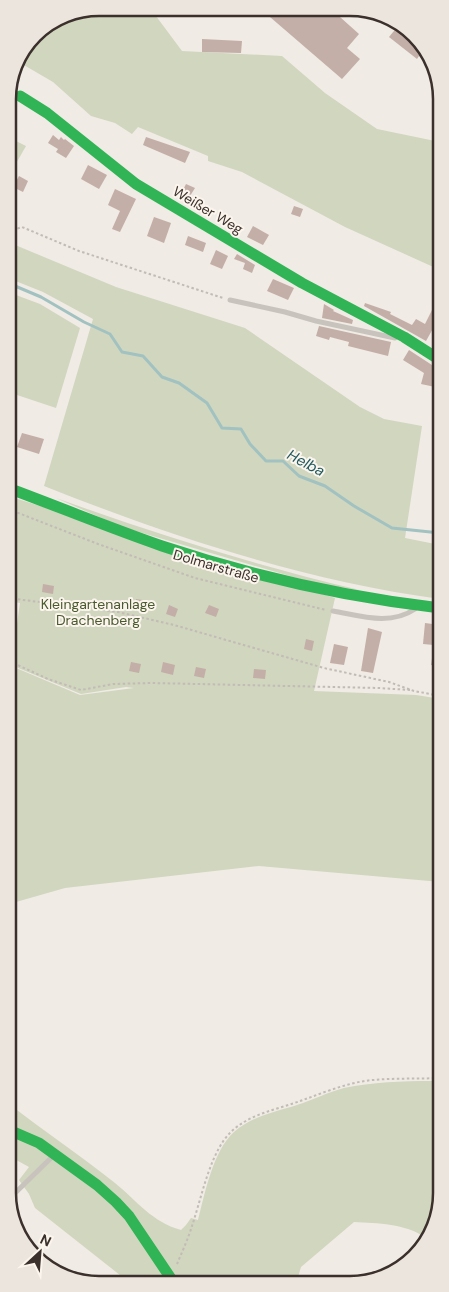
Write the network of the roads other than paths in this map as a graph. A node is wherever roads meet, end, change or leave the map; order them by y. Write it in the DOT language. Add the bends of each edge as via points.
graph roads {
  1 [pos="16,94"];
  2 [pos="20,96"];
  3 [pos="230,300"];
  4 [pos="404,337"];
  5 [pos="433,356"];
  6 [pos="16,491"];
  7 [pos="420,606"];
  8 [pos="433,607"];
  9 [pos="333,611"];
  10 [pos="16,1133"];
  11 [pos="54,1154"];
  12 [pos="16,1192"];
  13 [pos="170,1276"];
  1 -- 2 [label="lane, Weißer Weg"];
  2 -- 4 [label="street, Weißer Weg" via="47,113 136,184 302,283"];
  3 -- 4 [label="lane, Weißer Weg" via="351,329 400,339"];
  4 -- 5 [label="street, Weißer Weg"];
  6 -- 7 [label="street, Dolmarstraße" via="224,565 317,588"];
  7 -- 8 [label="street, Dolmarstraße"];
  7 -- 9 [label="lane" via="406,616 383,620"];
  10 -- 11 [label="street"];
  11 -- 12 [label="lane"];
  11 -- 13 [label="street" via="97,1185 129,1216"];
}
